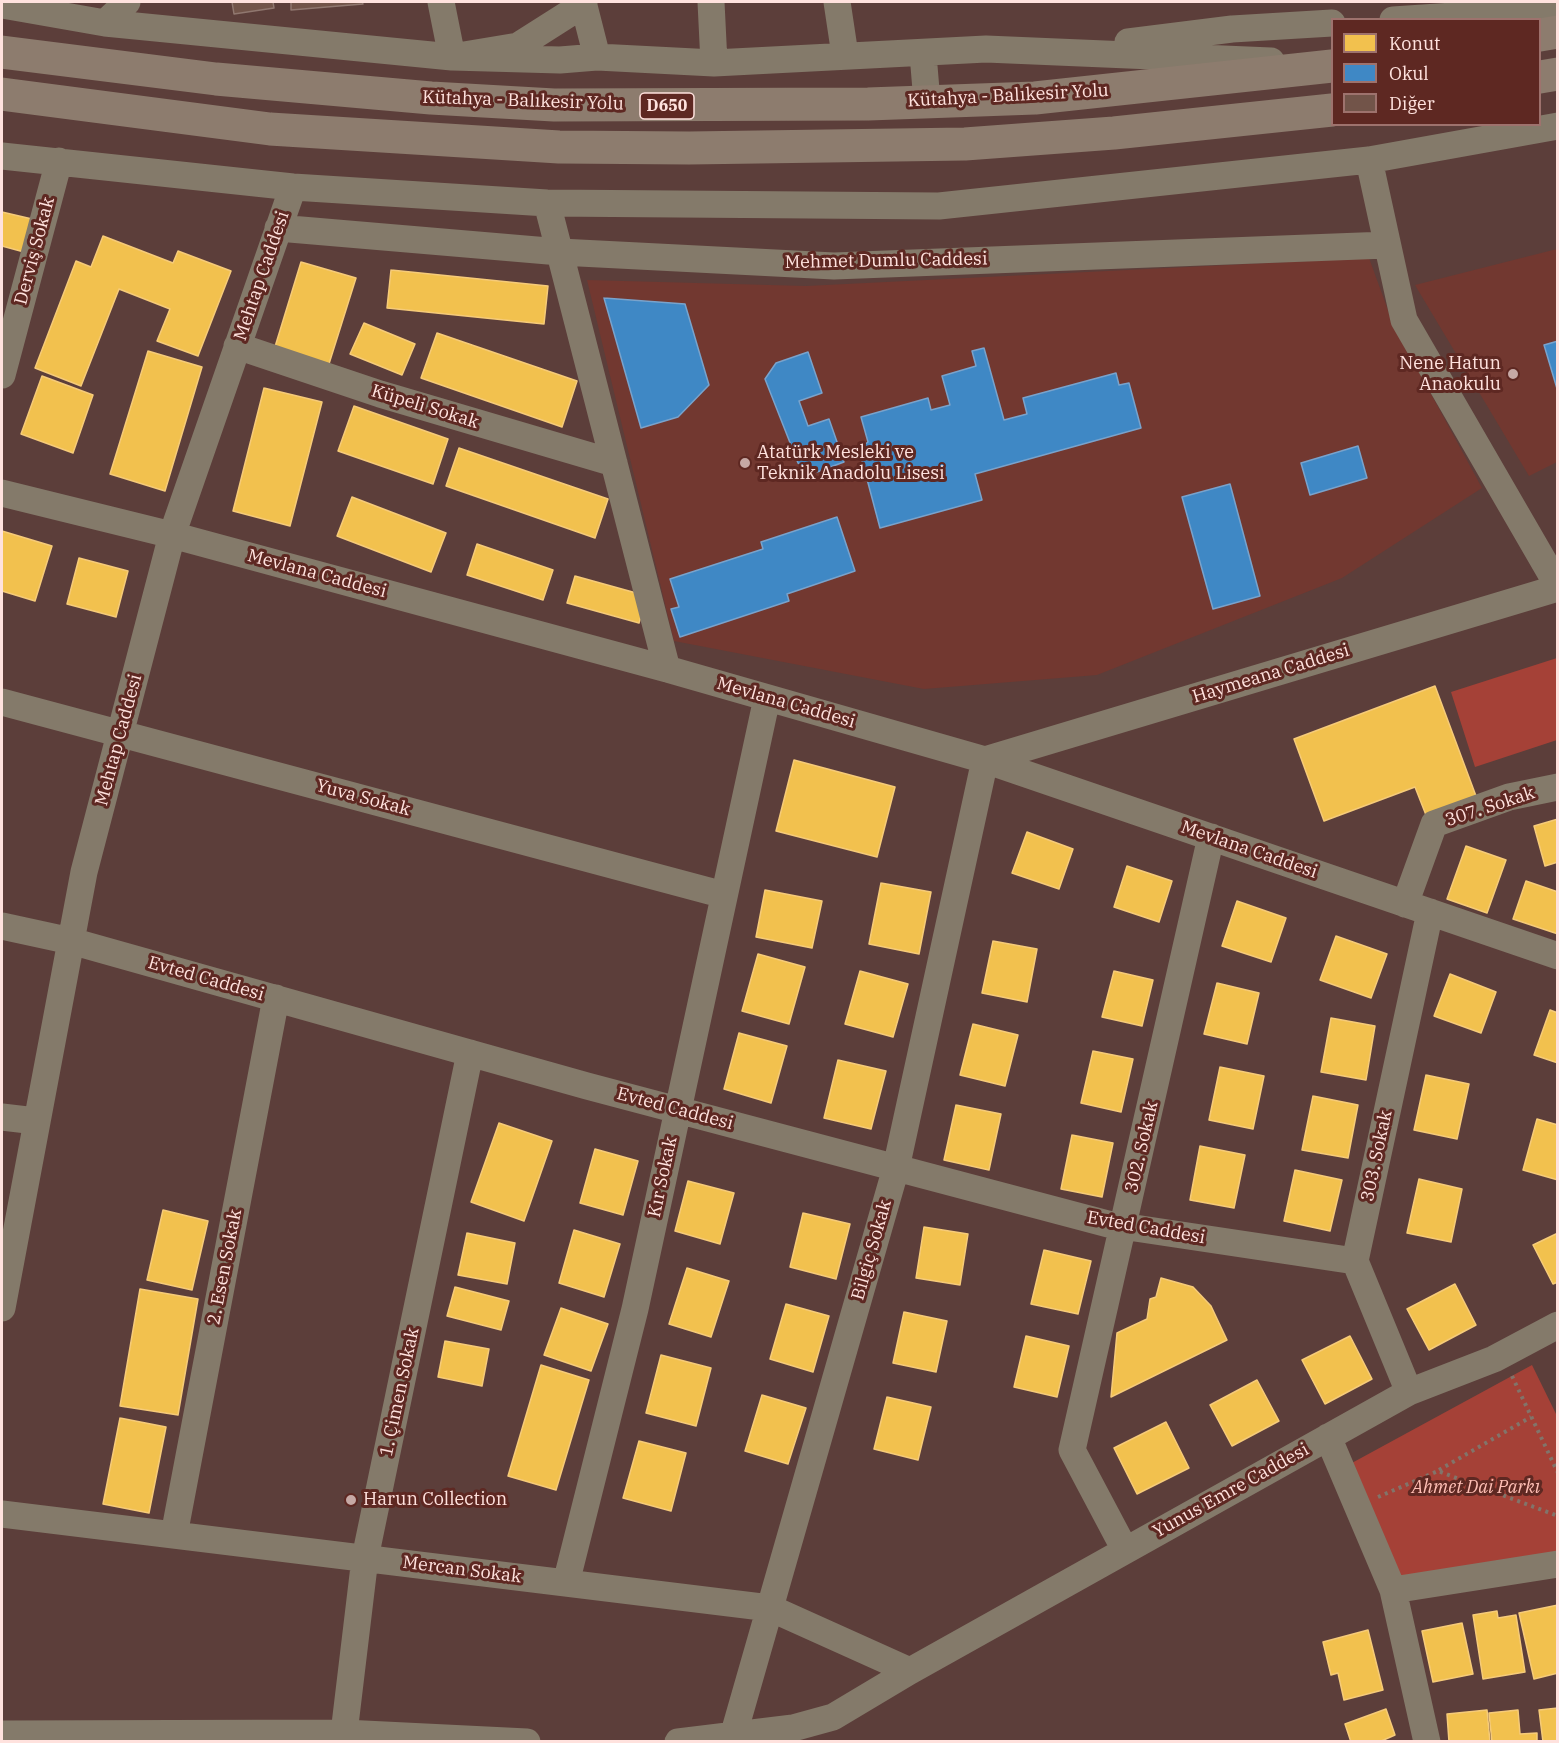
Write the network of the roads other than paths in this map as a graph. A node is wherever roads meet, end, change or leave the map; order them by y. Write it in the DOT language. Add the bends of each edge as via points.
graph roads {
  1 [pos="127,2"];
  2 [pos="441,2"];
  3 [pos="711,2"];
  4 [pos="837,2"];
  5 [pos="583,3"];
  6 [pos="2,5"];
  7 [pos="1557,9"];
  8 [pos="1423,18"];
  9 [pos="105,23"];
  10 [pos="1331,23"];
  11 [pos="1557,32"];
  12 [pos="1541,35"];
  13 [pos="1050,51"];
  14 [pos="2,52"];
  15 [pos="924,54"];
  16 [pos="845,55"];
  17 [pos="452,57"];
  18 [pos="597,57"];
  19 [pos="714,63"];
  20 [pos="1331,65"];
  21 [pos="1331,65"];
  22 [pos="1557,74"];
  23 [pos="1541,77"];
  24 [pos="2,94"];
  25 [pos="927,102"];
  26 [pos="1331,110"];
  27 [pos="1557,126"];
  28 [pos="2,156"];
  29 [pos="1369,160"];
  30 [pos="59,161"];
  31 [pos="293,187"];
  32 [pos="547,203"];
  33 [pos="278,228"];
  34 [pos="1387,245"];
  35 [pos="560,252"];
  36 [pos="237,346"];
  37 [pos="3,364"];
  38 [pos="614,463"];
  39 [pos="2,493"];
  40 [pos="172,535"];
  41 [pos="1557,587"];
  42 [pos="667,669"];
  43 [pos="767,698"];
  44 [pos="2,702"];
  45 [pos="121,732"];
  46 [pos="985,760"];
  47 [pos="1557,786"];
  48 [pos="1211,837"];
  49 [pos="724,895"];
  50 [pos="1417,908"];
  51 [pos="2,926"];
  52 [pos="71,941"];
  53 [pos="1557,956"];
  54 [pos="276,998"];
  55 [pos="470,1053"];
  56 [pos="677,1110"];
  57 [pos="2,1117"];
  58 [pos="36,1121"];
  59 [pos="896,1168"];
  60 [pos="1124,1226"];
  61 [pos="1355,1261"];
  62 [pos="2,1308"];
  63 [pos="1557,1325"];
  64 [pos="1409,1392"];
  65 [pos="1328,1437"];
  66 [pos="2,1514"];
  67 [pos="174,1535"];
  68 [pos="1125,1550"];
  69 [pos="365,1558"];
  70 [pos="1557,1564"];
  71 [pos="566,1583"];
  72 [pos="1394,1590"];
  73 [pos="770,1608"];
  74 [pos="910,1671"];
  75 [pos="344,1733"];
  76 [pos="734,1733"];
  77 [pos="2,1734"];
  78 [pos="527,1742"];
  79 [pos="678,1742"];
  80 [pos="1427,1742"];
  1 -- 9 [label="street"];
  2 -- 17 [label="street"];
  3 -- 19 [label="street"];
  4 -- 16 [label="street"];
  5 -- 17 [label="street" via="518,46"];
  5 -- 18 [label="street"];
  6 -- 9 [label="street"];
  7 -- 8 [label="street"];
  9 -- 17 [label="street"];
  10 -- 13 [label="street" via="1232,29"];
  11 -- 12 [label="highway"];
  13 -- 15 [label="street" via="986,49"];
  13 -- 20 [label="street"];
  14 -- 25 [label="highway, Kütahya - Balıkesir Yolu / D650" via="216,79 554,105"];
  15 -- 16 [label="street"];
  15 -- 25 [label="street"];
  16 -- 19 [label="street"];
  17 -- 18 [label="street"];
  18 -- 19 [label="street"];
  21 -- 25 [label="highway, Kütahya - Balıkesir Yolu / D650" via="1035,98"];
  22 -- 23 [label="highway"];
  24 -- 26 [label="highway" via="270,129 559,147 965,144"];
  27 -- 29 [label="street"];
  28 -- 30 [label="street"];
  29 -- 32 [label="street" via="939,206"];
  29 -- 34 [label="street"];
  30 -- 31 [label="street"];
  30 -- 37 [label="street, Derviş Sokak"];
  31 -- 32 [label="street"];
  31 -- 33 [label="street, Mehtap Caddesi"];
  32 -- 35 [label="street"];
  33 -- 35 [label="street, Mehmet Dumlu Caddesi"];
  33 -- 36 [label="street, Mehtap Caddesi"];
  34 -- 35 [label="street, Mehmet Dumlu Caddesi" via="834,266"];
  34 -- 41 [label="street" via="1404,320"];
  35 -- 38 [label="street"];
  36 -- 38 [label="street, Küpeli Sokak" via="380,394"];
  36 -- 40 [label="street, Mehtap Caddesi"];
  38 -- 42 [label="street"];
  39 -- 40 [label="street, Mevlana Caddesi"];
  40 -- 42 [label="street, Mevlana Caddesi"];
  40 -- 45 [label="street, Mehtap Caddesi"];
  41 -- 46 [label="street, Haymeana Caddesi"];
  42 -- 43 [label="street, Mevlana Caddesi"];
  43 -- 46 [label="street, Mevlana Caddesi"];
  43 -- 49 [label="street, Kır Sokak"];
  44 -- 45 [label="street, Yuva Sokak"];
  45 -- 49 [label="street, Yuva Sokak"];
  45 -- 52 [label="street, Mehtap Caddesi" via="84,872"];
  46 -- 48 [label="street, Mevlana Caddesi"];
  46 -- 59 [label="street, Bilgiç Sokak"];
  47 -- 50 [label="street, 307. Sokak" via="1509,797 1434,824"];
  48 -- 50 [label="street, Mevlana Caddesi"];
  48 -- 60 [label="street, 302. Sokak"];
  49 -- 56 [label="street, Kır Sokak"];
  50 -- 53 [label="street, Mevlana Caddesi"];
  50 -- 61 [label="street, 303. Sokak"];
  51 -- 52 [label="street, Evted Caddesi"];
  52 -- 54 [label="street, Evted Caddesi"];
  52 -- 58 [label="street, Mehtap Caddesi"];
  54 -- 55 [label="street, Evted Caddesi"];
  54 -- 67 [label="street, 2. Esen Sokak"];
  55 -- 56 [label="street, Evted Caddesi"];
  55 -- 69 [label="street, 1. Çimen Sokak"];
  56 -- 59 [label="street, Evted Caddesi"];
  56 -- 71 [label="street, Kır Sokak" via="635,1309"];
  57 -- 58 [label="street"];
  58 -- 62 [label="street, Mehtap Caddesi"];
  59 -- 60 [label="street, Evted Caddesi"];
  59 -- 73 [label="street, Bilgiç Sokak"];
  60 -- 61 [label="street, Evted Caddesi"];
  60 -- 68 [label="street, 302. Sokak" via="1072,1450"];
  61 -- 64 [label="street"];
  63 -- 64 [label="street, Yunus Emre Caddesi" via="1502,1354"];
  64 -- 65 [label="street, Yunus Emre Caddesi"];
  65 -- 68 [label="street, Yunus Emre Caddesi"];
  65 -- 72 [label="street"];
  66 -- 67 [label="street, Mercan Sokak"];
  67 -- 69 [label="street, Mercan Sokak"];
  68 -- 74 [label="street, Yunus Emre Caddesi"];
  69 -- 71 [label="street, Mercan Sokak"];
  69 -- 75 [label="street, 1. Çimen Sokak"];
  70 -- 72 [label="street"];
  71 -- 73 [label="street, Mercan Sokak"];
  72 -- 80 [label="street"];
  73 -- 74 [label="street, Mercan Sokak"];
  73 -- 76 [label="street, Bilgiç Sokak"];
  74 -- 76 [label="street, Yunus Emre Caddesi" via="833,1717 793,1728"];
  75 -- 77 [label="street"];
  75 -- 78 [label="street"];
  76 -- 79 [label="street, Yunus Emre Caddesi"];
}
